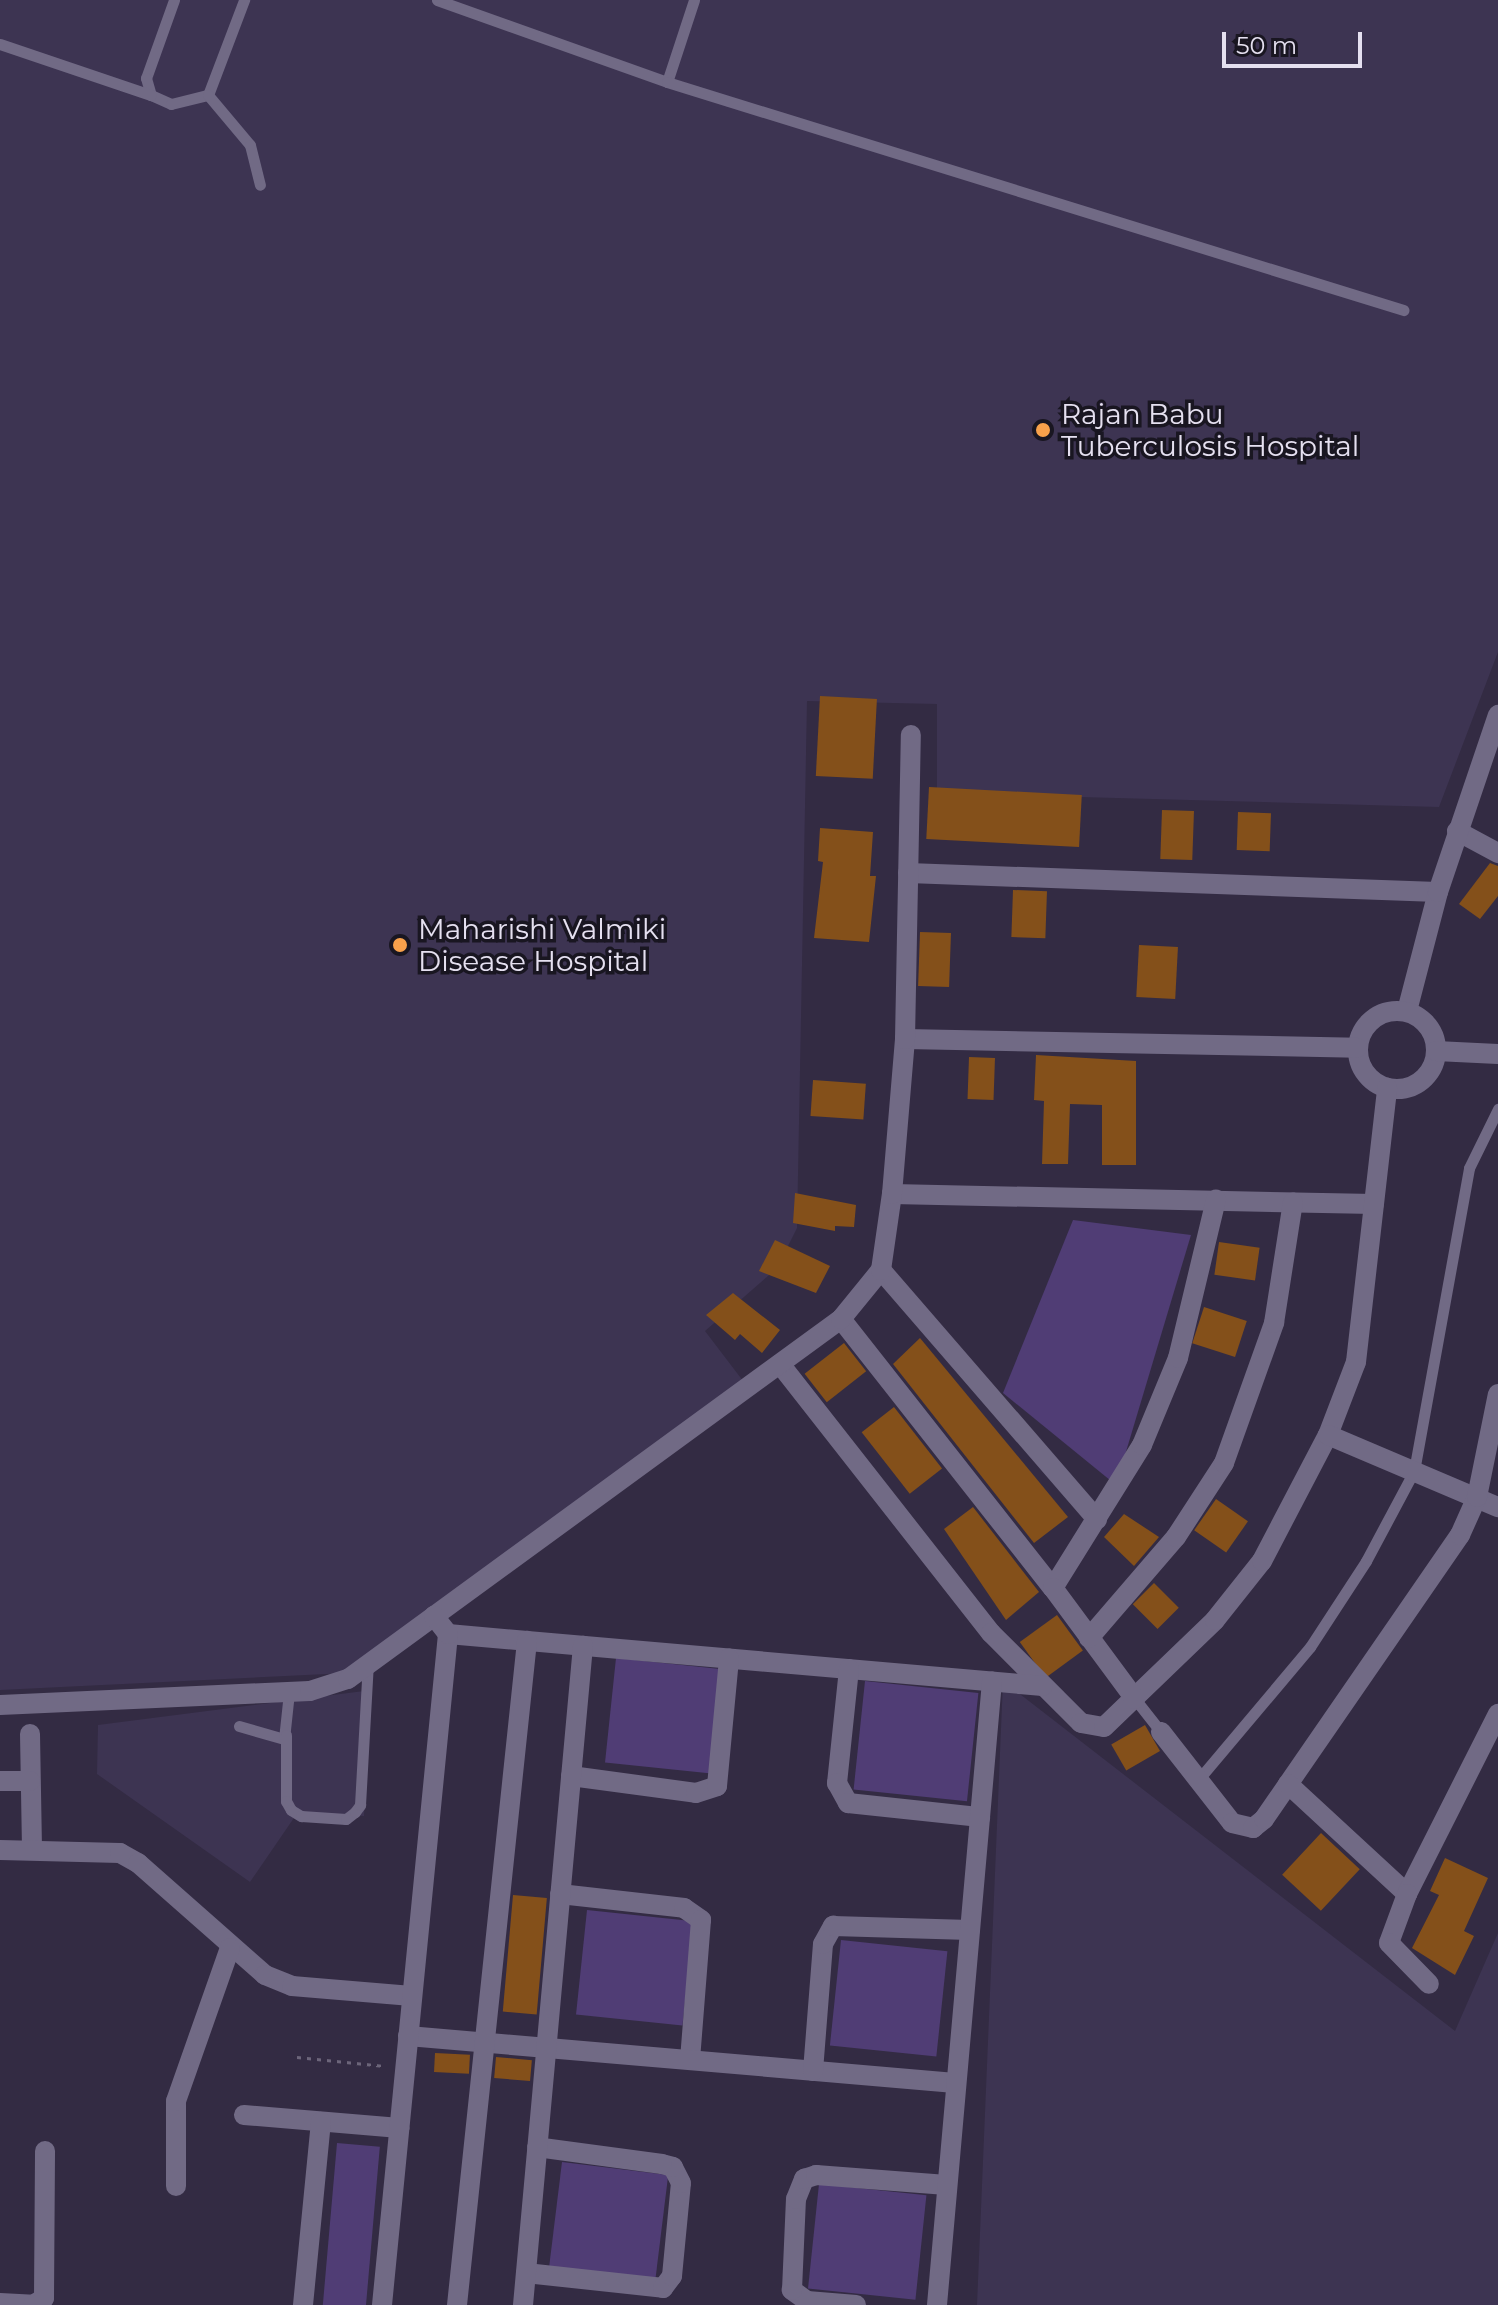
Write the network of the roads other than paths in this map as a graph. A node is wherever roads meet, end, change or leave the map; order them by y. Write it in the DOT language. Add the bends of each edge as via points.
graph roads {
  1 [pos="174,0"];
  2 [pos="244,0"];
  3 [pos="437,0"];
  4 [pos="694,0"];
  5 [pos="0,44"];
  6 [pos="667,82"];
  7 [pos="151,95"];
  8 [pos="208,95"];
  9 [pos="260,185"];
  10 [pos="1403,310"];
  11 [pos="1498,715"];
  12 [pos="911,735"];
  13 [pos="1457,831"];
  14 [pos="1498,853"];
  15 [pos="908,873"];
  16 [pos="1438,892"];
  17 [pos="1407,1011"];
  18 [pos="905,1039"];
  19 [pos="1357,1048"];
  20 [pos="1436,1051"];
  21 [pos="1498,1054"];
  22 [pos="1387,1088"];
  23 [pos="1498,1109"];
  24 [pos="892,1194"];
  25 [pos="1216,1200"];
  26 [pos="1293,1202"];
  27 [pos="1374,1204"];
  28 [pos="881,1270"];
  29 [pos="841,1319"];
  30 [pos="780,1364"];
  31 [pos="1498,1394"];
  32 [pos="1494,1433"];
  33 [pos="1328,1435"];
  34 [pos="1414,1471"];
  35 [pos="1477,1497"];
  36 [pos="1498,1507"];
  37 [pos="1097,1519"];
  38 [pos="1053,1588"];
  39 [pos="434,1616"];
  40 [pos="448,1634"];
  41 [pos="1089,1638"];
  42 [pos="527,1641"];
  43 [pos="583,1646"];
  44 [pos="729,1659"];
  45 [pos="368,1664"];
  46 [pos="849,1669"];
  47 [pos="992,1681"];
  48 [pos="1043,1686"];
  49 [pos="289,1692"];
  50 [pos="1135,1699"];
  51 [pos="0,1705"];
  52 [pos="1498,1714"];
  53 [pos="239,1726"];
  54 [pos="1161,1732"];
  55 [pos="30,1734"];
  56 [pos="286,1735"];
  57 [pos="571,1776"];
  58 [pos="1198,1780"];
  59 [pos="0,1781"];
  60 [pos="30,1781"];
  61 [pos="1288,1784"];
  62 [pos="980,1817"];
  63 [pos="0,1850"];
  64 [pos="32,1850"];
  65 [pos="560,1894"];
  66 [pos="1407,1894"];
  67 [pos="970,1930"];
  68 [pos="230,1948"];
  69 [pos="1429,1984"];
  70 [pos="412,1996"];
  71 [pos="408,2036"];
  72 [pos="488,2040"];
  73 [pos="546,2047"];
  74 [pos="690,2060"];
  75 [pos="813,2071"];
  76 [pos="955,2083"];
  77 [pos="244,2115"];
  78 [pos="321,2122"];
  79 [pos="399,2128"];
  80 [pos="537,2147"];
  81 [pos="45,2151"];
  82 [pos="947,2185"];
  83 [pos="176,2186"];
  84 [pos="526,2273"];
  85 [pos="0,2303"];
  86 [pos="303,2305"];
  87 [pos="382,2305"];
  88 [pos="457,2305"];
  89 [pos="523,2305"];
  90 [pos="856,2305"];
  91 [pos="937,2305"];
  1 -- 7 [label="lane" via="146,78"];
  2 -- 8 [label="lane"];
  3 -- 6 [label="lane"];
  4 -- 6 [label="lane"];
  5 -- 7 [label="lane"];
  6 -- 10 [label="lane"];
  7 -- 8 [label="lane" via="186,104"];
  8 -- 9 [label="lane" via="250,145"];
  11 -- 13 [label="street"];
  12 -- 15 [label="street"];
  13 -- 14 [label="street"];
  13 -- 16 [label="street"];
  15 -- 16 [label="street"];
  15 -- 18 [label="street"];
  16 -- 17 [label="street"];
  17 -- 19 [label="street" via="1373,1018"];
  17 -- 20 [label="street" via="1433,1034"];
  18 -- 19 [label="street"];
  18 -- 24 [label="street"];
  19 -- 22 [label="street" via="1360,1066"];
  20 -- 21 [label="street"];
  20 -- 22 [label="street" via="1432,1068 1421,1081"];
  22 -- 27 [label="street"];
  23 -- 34 [label="lane" via="1469,1168"];
  24 -- 25 [label="street"];
  24 -- 28 [label="street"];
  25 -- 26 [label="street"];
  25 -- 37 [label="street" via="1178,1358 1142,1445"];
  26 -- 27 [label="street"];
  26 -- 41 [label="street" via="1274,1323 1224,1463 1176,1537"];
  27 -- 33 [label="street" via="1356,1362"];
  28 -- 29 [label="street"];
  28 -- 37 [label="street"];
  29 -- 30 [label="street"];
  29 -- 38 [label="street"];
  30 -- 39 [label="street"];
  30 -- 48 [label="street" via="991,1633"];
  31 -- 32 [label="street"];
  32 -- 35 [label="street"];
  33 -- 34 [label="street"];
  33 -- 50 [label="street" via="1262,1561 1215,1620"];
  34 -- 35 [label="street"];
  34 -- 58 [label="lane" via="1366,1561 1310,1647"];
  35 -- 36 [label="street"];
  35 -- 61 [label="street" via="1460,1535"];
  37 -- 38 [label="street"];
  38 -- 41 [label="street"];
  39 -- 40 [label="street"];
  39 -- 45 [label="street"];
  40 -- 42 [label="street"];
  40 -- 70 [label="street"];
  41 -- 50 [label="street"];
  42 -- 43 [label="street"];
  42 -- 72 [label="street"];
  43 -- 44 [label="street"];
  43 -- 57 [label="street"];
  44 -- 46 [label="street"];
  44 -- 57 [label="street" via="717,1786 696,1793"];
  45 -- 49 [label="street" via="332,1685"];
  45 -- 56 [label="lane" via="360,1805 355,1812 346,1819 301,1816 291,1810 286,1801"];
  46 -- 47 [label="street"];
  46 -- 62 [label="street" via="837,1783 848,1803"];
  47 -- 48 [label="street"];
  47 -- 62 [label="street"];
  48 -- 50 [label="street" via="1081,1723 1093,1727 1104,1727"];
  49 -- 51 [label="street"];
  49 -- 56 [label="lane"];
  50 -- 54 [label="lane"];
  52 -- 66 [label="street"];
  53 -- 56 [label="lane" via="279,1741"];
  54 -- 58 [label="street"];
  55 -- 60 [label="street"];
  57 -- 65 [label="street"];
  58 -- 61 [label="street" via="1242,1829 1264,1819"];
  59 -- 60 [label="street"];
  60 -- 64 [label="street"];
  61 -- 66 [label="street"];
  62 -- 67 [label="street"];
  63 -- 64 [label="street"];
  64 -- 68 [label="street" via="120,1853 138,1863"];
  65 -- 73 [label="street"];
  65 -- 74 [label="street" via="684,1908 701,1920"];
  66 -- 69 [label="street" via="1389,1943"];
  67 -- 75 [label="street" via="841,1922 833,1926 823,1944"];
  67 -- 76 [label="street"];
  68 -- 70 [label="street" via="265,1975 292,1986"];
  68 -- 83 [label="street" via="176,2101"];
  70 -- 71 [label="street"];
  71 -- 72 [label="street"];
  71 -- 79 [label="street"];
  72 -- 73 [label="street"];
  72 -- 88 [label="street"];
  73 -- 74 [label="street"];
  73 -- 80 [label="street"];
  74 -- 75 [label="street"];
  75 -- 76 [label="street"];
  76 -- 82 [label="street"];
  77 -- 78 [label="street"];
  78 -- 79 [label="street"];
  78 -- 86 [label="street"];
  79 -- 87 [label="street"];
  80 -- 84 [label="street"];
  80 -- 84 [label="street" via="662,2164 673,2167 681,2183 672,2276 663,2288"];
  81 -- 85 [label="street" via="44,2298 33,2305"];
  82 -- 90 [label="street" via="816,2175 804,2179 796,2199 792,2290 807,2301"];
  82 -- 91 [label="street"];
  84 -- 89 [label="street"];
}
